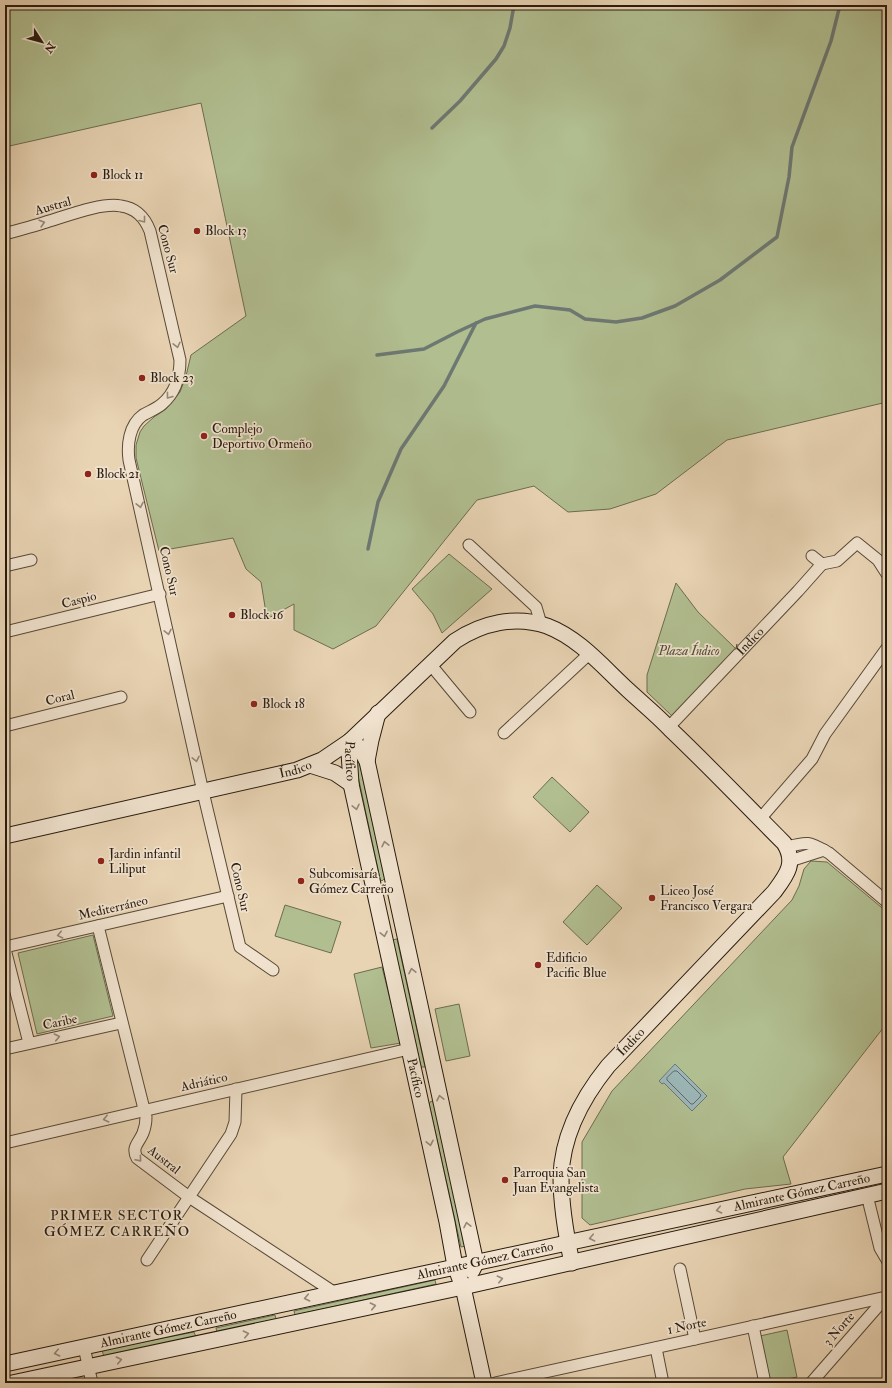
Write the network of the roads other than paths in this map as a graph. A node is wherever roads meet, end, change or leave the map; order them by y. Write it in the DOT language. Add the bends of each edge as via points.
graph roads {
  1 [pos="109,206"];
  2 [pos="5,234"];
  3 [pos="469,545"];
  4 [pos="812,556"];
  5 [pos="30,560"];
  6 [pos="822,564"];
  7 [pos="5,566"];
  8 [pos="887,574"];
  9 [pos="160,594"];
  10 [pos="541,624"];
  11 [pos="5,632"];
  12 [pos="887,648"];
  13 [pos="589,654"];
  14 [pos="430,664"];
  15 [pos="121,697"];
  16 [pos="379,712"];
  17 [pos="470,712"];
  18 [pos="5,726"];
  19 [pos="669,728"];
  20 [pos="504,733"];
  21 [pos="350,741"];
  22 [pos="367,761"];
  23 [pos="310,765"];
  24 [pos="351,784"];
  25 [pos="204,792"];
  26 [pos="760,819"];
  27 [pos="5,836"];
  28 [pos="788,854"];
  29 [pos="228,896"];
  30 [pos="887,902"];
  31 [pos="98,926"];
  32 [pos="5,948"];
  33 [pos="273,970"];
  34 [pos="121,1023"];
  35 [pos="29,1043"];
  36 [pos="5,1049"];
  37 [pos="409,1049"];
  38 [pos="236,1089"];
  39 [pos="144,1111"];
  40 [pos="5,1143"];
  41 [pos="887,1174"];
  42 [pos="887,1191"];
  43 [pos="867,1195"];
  44 [pos="189,1197"];
  45 [pos="567,1243"];
  46 [pos="148,1260"];
  47 [pos="887,1260"];
  48 [pos="476,1263"];
  49 [pos="572,1263"];
  50 [pos="455,1266"];
  51 [pos="680,1269"];
  52 [pos="463,1287"];
  53 [pos="335,1292"];
  54 [pos="887,1295"];
  55 [pos="286,1303"];
  56 [pos="206,1320"];
  57 [pos="290,1324"];
  58 [pos="753,1326"];
  59 [pos="695,1339"];
  60 [pos="211,1342"];
  61 [pos="84,1347"];
  62 [pos="656,1348"];
  63 [pos="5,1364"];
  64 [pos="88,1367"];
  65 [pos="12,1383"];
  66 [pos="92,1383"];
  67 [pos="484,1383"];
  68 [pos="495,1383"];
  69 [pos="663,1383"];
  70 [pos="765,1383"];
  71 [pos="811,1383"];
  2 -- 1 [label="street, Austral, one-way"];
  1 -- 9 [label="street, Cono Sur, one-way" via="122,206 134,211 148,225 180,360 179,376 173,391 157,409 136,423 128,446"];
  3 -- 10 [label="street" via="536,607"];
  4 -- 6 [label="street"];
  5 -- 7 [label="street"];
  6 -- 8 [label="street" via="837,561 857,543 878,560"];
  6 -- 19 [label="street, Índico"];
  9 -- 11 [label="street, Caspio"];
  9 -- 25 [label="street, Cono Sur, one-way"];
  10 -- 13 [label="street, Índico" via="570,638"];
  10 -- 14 [label="street, Índico" via="516,621 483,626 455,641"];
  12 -- 26 [label="street" via="825,734 812,759"];
  13 -- 19 [label="street, Índico"];
  13 -- 20 [label="street"];
  14 -- 16 [label="street, Índico"];
  14 -- 17 [label="street"];
  15 -- 18 [label="street, Coral"];
  16 -- 21 [label="street, Índico"];
  16 -- 22 [label="street" via="370,740"];
  19 -- 26 [label="street, Índico"];
  21 -- 22 [label="street, Pacífico" via="359,747"];
  21 -- 23 [label="street, Índico"];
  21 -- 24 [label="street, Pacífico"];
  48 -- 22 [label="street, Pacífico, one-way"];
  23 -- 24 [label="street" via="335,773"];
  23 -- 25 [label="street, Índico"];
  24 -- 37 [label="street, Pacífico, one-way"];
  25 -- 27 [label="street, Índico"];
  25 -- 29 [label="street, Cono Sur"];
  26 -- 28 [label="street, Índico"];
  28 -- 30 [label="street" via="824,850"];
  28 -- 45 [label="street, Índico" via="787,874 774,892 608,1066 587,1094 572,1126 562,1165"];
  29 -- 31 [label="street, Mediterráneo"];
  29 -- 33 [label="street, Cono Sur" via="240,947"];
  31 -- 32 [label="street, Mediterráneo, one-way"];
  31 -- 34 [label="street, Austral"];
  32 -- 35 [label="street"];
  35 -- 34 [label="street, Caribe, one-way"];
  34 -- 39 [label="street, Austral"];
  35 -- 36 [label="street, Caribe"];
  37 -- 38 [label="street, Adriático"];
  37 -- 50 [label="street, Pacífico, one-way"];
  38 -- 39 [label="street, Adriático"];
  38 -- 44 [label="street" via="235,1122 230,1134"];
  39 -- 40 [label="street, Adriático, one-way"];
  39 -- 44 [label="street, Austral, one-way" via="145,1127 136,1144 135,1155"];
  41 -- 45 [label="street, Almirante Gómez Carreño, one-way"];
  42 -- 43 [label="street, Almirante Gómez Carreño"];
  43 -- 47 [label="street" via="880,1248"];
  43 -- 49 [label="street, Almirante Gómez Carreño"];
  44 -- 46 [label="street"];
  44 -- 53 [label="street, Austral"];
  45 -- 48 [label="street, Almirante Gómez Carreño"];
  45 -- 49 [label="street, Índico"];
  48 -- 50 [label="street, Almirante Gómez Carreño"];
  48 -- 52 [label="street"];
  52 -- 49 [label="street, Almirante Gómez Carreño, one-way"];
  50 -- 52 [label="street, Pacífico"];
  50 -- 53 [label="street, Almirante Gómez Carreño"];
  51 -- 59 [label="street"];
  57 -- 52 [label="street, Almirante Gómez Carreño, one-way"];
  52 -- 67 [label="street, Pacífico"];
  53 -- 55 [label="street, Almirante Gómez Carreño, one-way"];
  54 -- 58 [label="street, 1 Norte"];
  54 -- 71 [label="street, 3 Norte"];
  55 -- 56 [label="street, Almirante Gómez Carreño"];
  55 -- 57 [label="street"];
  56 -- 60 [label="street"];
  56 -- 61 [label="street, Almirante Gómez Carreño"];
  60 -- 57 [label="street, Almirante Gómez Carreño, one-way"];
  58 -- 59 [label="street, 1 Norte"];
  58 -- 70 [label="street"];
  59 -- 62 [label="street, 1 Norte"];
  64 -- 60 [label="street, Almirante Gómez Carreño, one-way"];
  61 -- 63 [label="street, Almirante Gómez Carreño, one-way"];
  61 -- 64 [label="street, Almirante Gómez Carreño"];
  62 -- 68 [label="street, 1 Norte"];
  62 -- 69 [label="street"];
  64 -- 65 [label="street, Almirante Gómez Carreño"];
  64 -- 66 [label="street, Almirante Gómez Carreño"];
}
